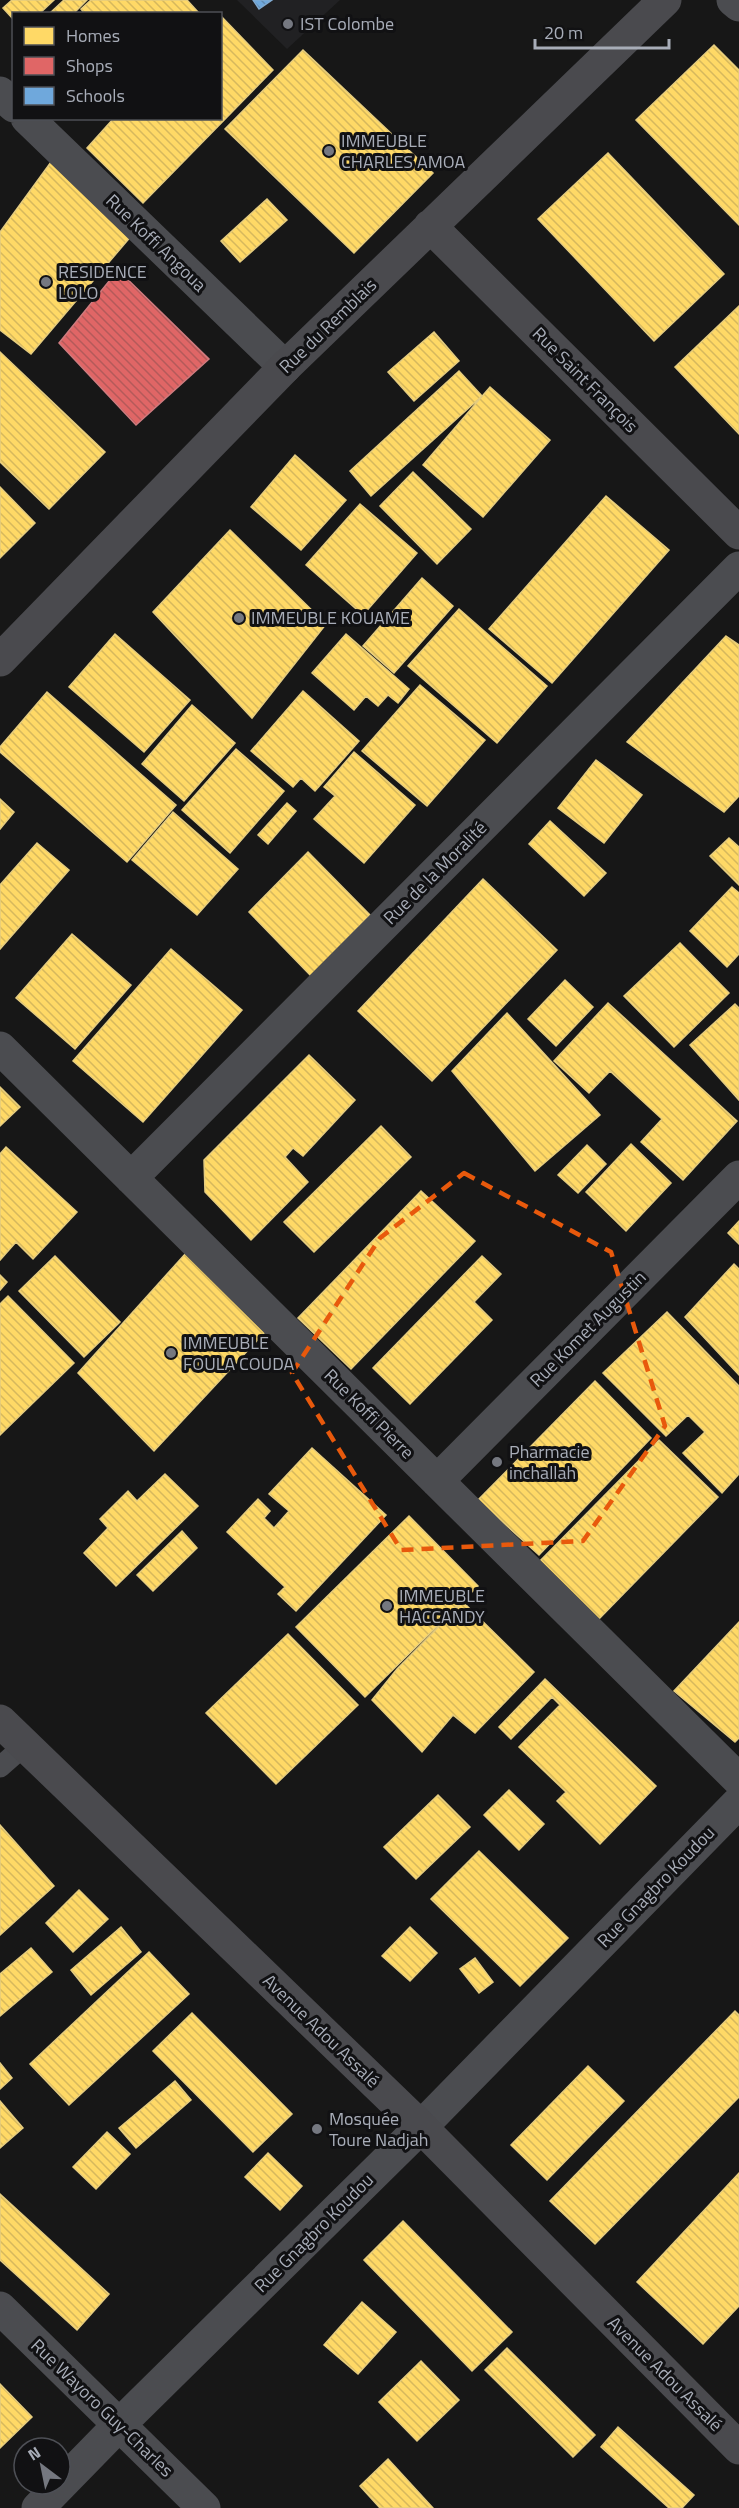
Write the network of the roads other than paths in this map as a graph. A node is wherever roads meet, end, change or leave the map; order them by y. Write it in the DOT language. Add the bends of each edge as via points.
graph roads {
  1 [pos="665,0"];
  2 [pos="733,0"];
  3 [pos="739,5"];
  4 [pos="0,93"];
  5 [pos="12,104"];
  6 [pos="29,120"];
  7 [pos="430,226"];
  8 [pos="285,367"];
  9 [pos="739,533"];
  10 [pos="739,568"];
  11 [pos="0,660"];
  12 [pos="0,1048"];
  13 [pos="739,1177"];
  14 [pos="131,1178"];
  15 [pos="437,1481"];
  16 [pos="0,1720"];
  17 [pos="25,1745"];
  18 [pos="0,1767"];
  19 [pos="739,1780"];
  20 [pos="739,1802"];
  21 [pos="421,2127"];
  22 [pos="0,2308"];
  23 [pos="120,2424"];
  24 [pos="739,2448"];
  25 [pos="38,2508"];
  26 [pos="204,2508"];
  1 -- 7 [label="street, Rue du Remblais"];
  2 -- 3 [label="street"];
  4 -- 5 [label="street"];
  6 -- 8 [label="street, Rue Koffi Angoua"];
  7 -- 8 [label="street, Rue du Remblais"];
  7 -- 9 [label="street, Rue Saint François"];
  8 -- 11 [label="street, Rue du Remblais"];
  10 -- 14 [label="street, Rue de la Moralité"];
  12 -- 14 [label="street, Rue Koffi Pierre"];
  13 -- 15 [label="street, Rue Komet Augustin"];
  14 -- 15 [label="street, Rue Koffi Pierre"];
  15 -- 19 [label="street, Rue Koffi Pierre"];
  16 -- 17 [label="street, Avenue Adou Assalé"];
  17 -- 18 [label="lane"];
  17 -- 21 [label="street, Avenue Adou Assalé"];
  20 -- 21 [label="street, Rue Gnagbro Koudou"];
  21 -- 23 [label="street, Rue Gnagbro Koudou"];
  21 -- 24 [label="street, Avenue Adou Assalé"];
  22 -- 23 [label="street, Rue Wayoro Guy-Charles"];
  23 -- 25 [label="street, Rue Gnagbro Koudou"];
  23 -- 26 [label="street, Rue Wayoro Guy-Charles"];
}
